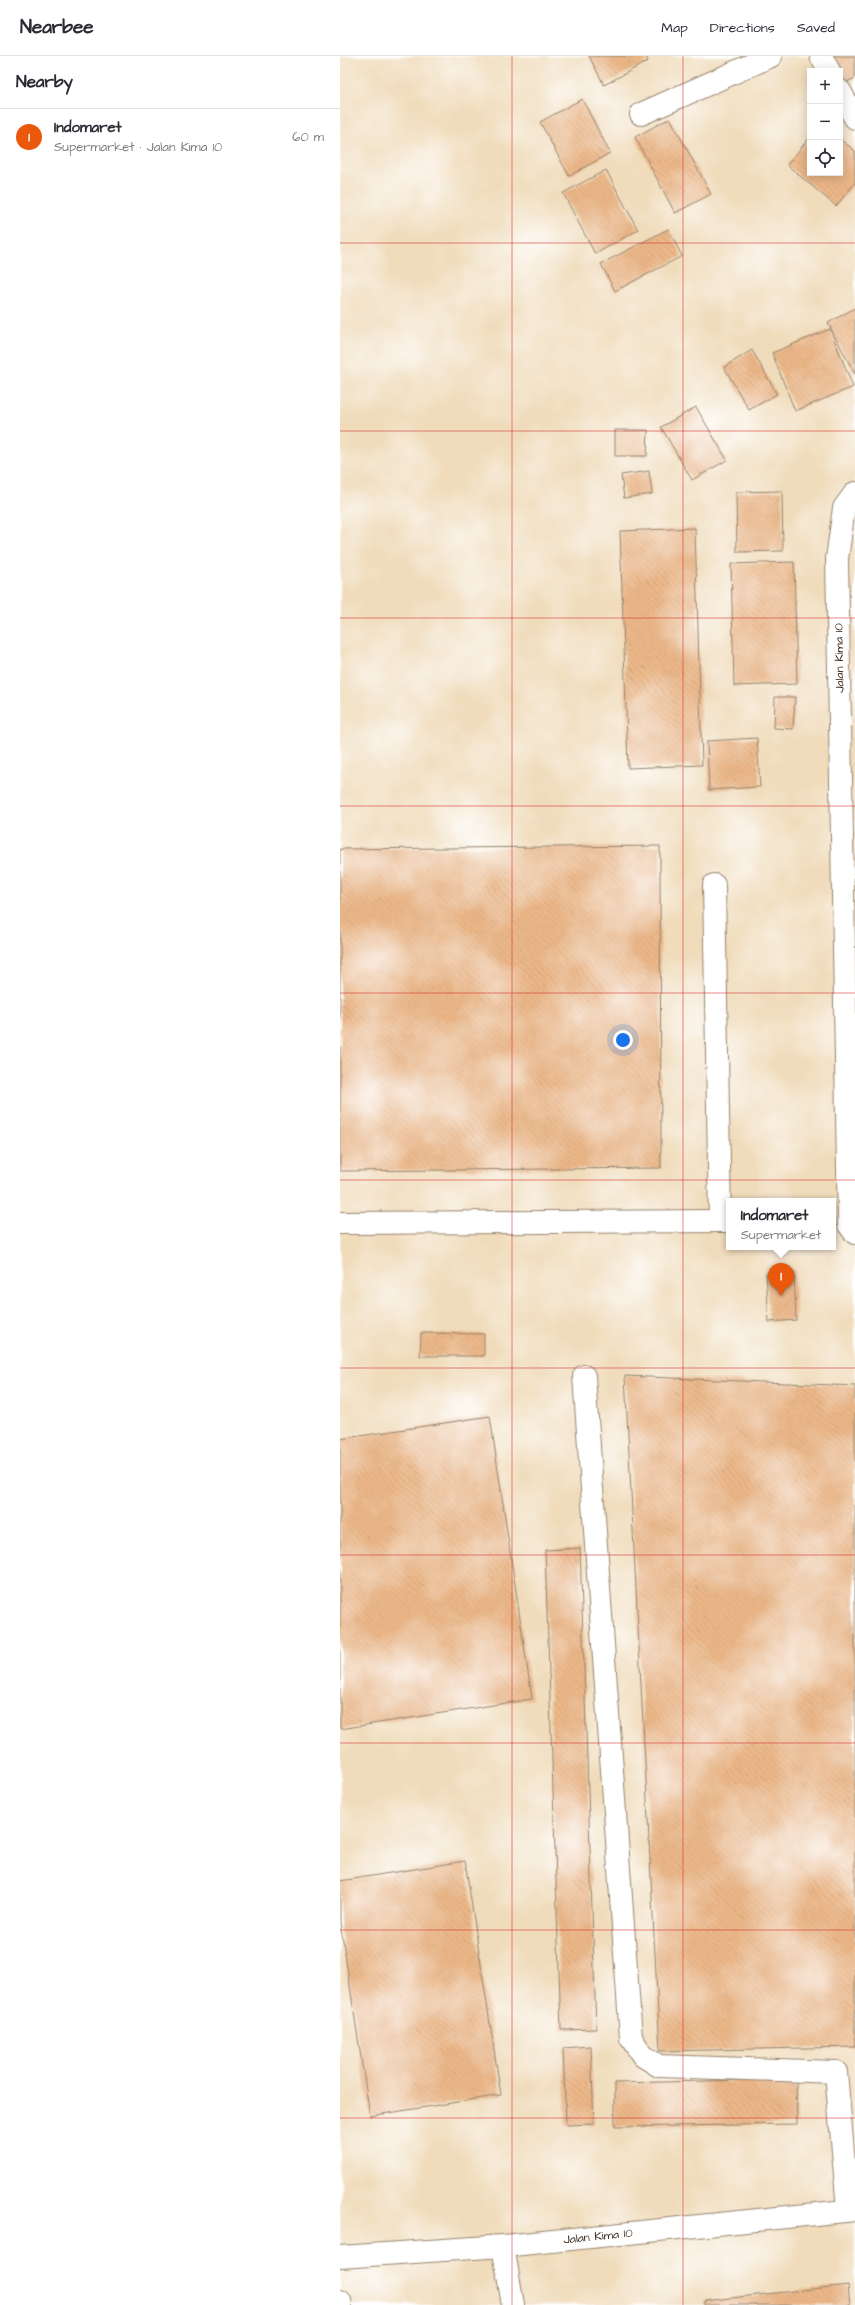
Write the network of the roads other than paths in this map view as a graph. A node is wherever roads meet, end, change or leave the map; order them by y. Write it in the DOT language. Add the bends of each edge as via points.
graph roads {
  1 [pos="771,56"];
  2 [pos="821,56"];
  3 [pos="827,68"];
  4 [pos="843,96"];
  5 [pos="641,114"];
  6 [pos="855,118"];
  7 [pos="855,493"];
  8 [pos="714,885"];
  9 [pos="725,1221"];
  10 [pos="340,1222"];
  11 [pos="846,1227"];
  12 [pos="584,1376"];
  13 [pos="851,2209"];
  14 [pos="502,2246"];
  15 [pos="340,2257"];
  16 [pos="340,2301"];
  17 [pos="341,2305"];
  18 [pos="513,2305"];
  1 -- 5 [label="street"];
  2 -- 3 [label="street"];
  4 -- 6 [label="street"];
  7 -- 11 [label="street, Jalan Kima 10" via="844,508 837,559"];
  8 -- 9 [label="street"];
  9 -- 10 [label="street"];
  12 -- 13 [label="street" via="631,2038 643,2056 659,2066 836,2072"];
  13 -- 14 [label="street, Jalan Kima 10"];
  14 -- 15 [label="street, Jalan Kima 10"];
  14 -- 18 [label="street"];
  16 -- 17 [label="street"];
}
